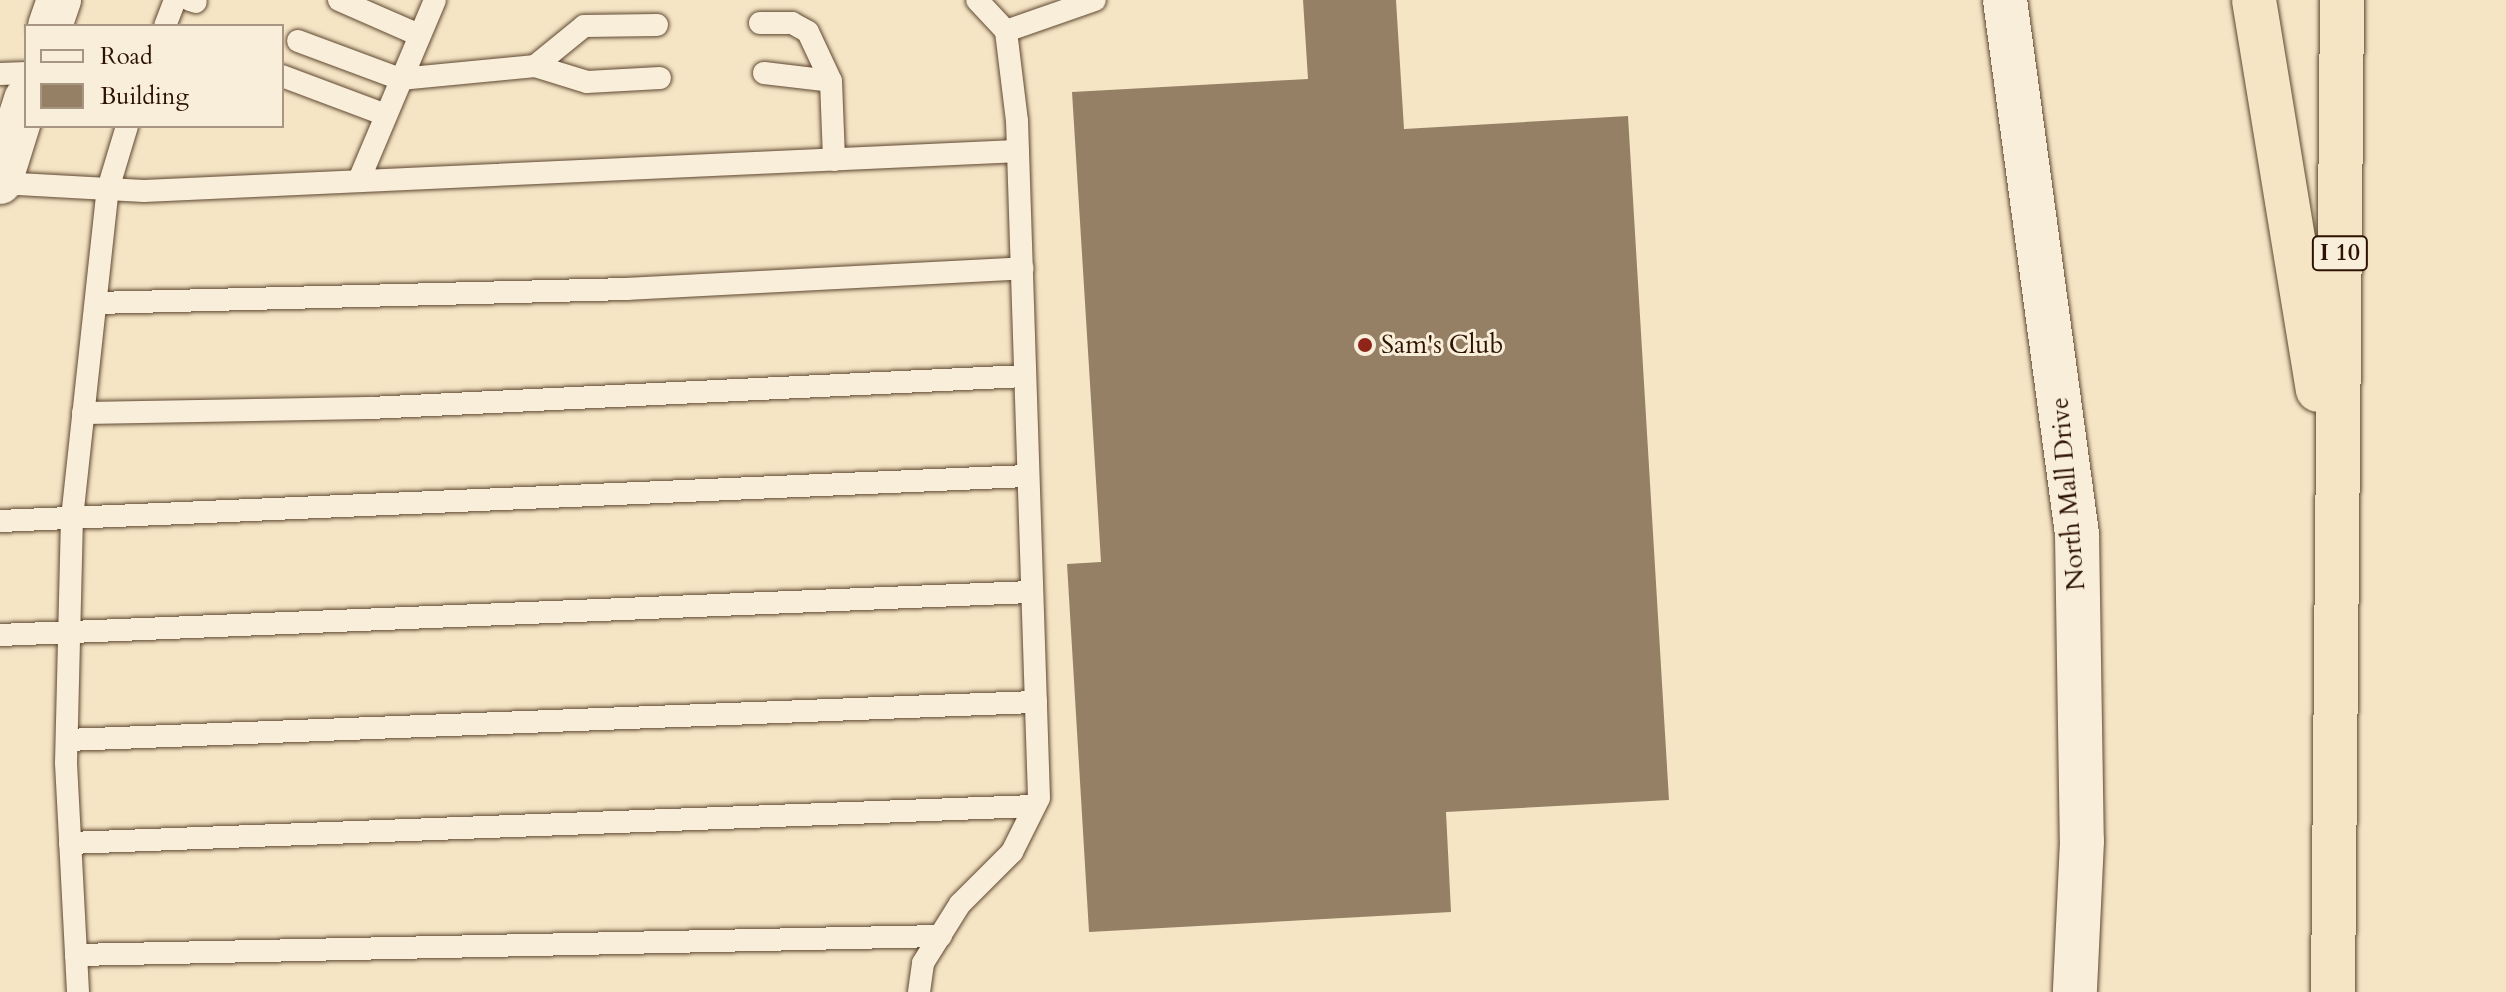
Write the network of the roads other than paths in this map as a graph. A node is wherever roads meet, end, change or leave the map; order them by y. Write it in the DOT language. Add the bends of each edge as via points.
graph roads {
  1 [pos="59,0"];
  2 [pos="339,0"];
  3 [pos="435,0"];
  4 [pos="977,0"];
  5 [pos="1095,0"];
  6 [pos="2005,0"];
  7 [pos="2254,0"];
  8 [pos="2342,0"];
  9 [pos="187,1"];
  10 [pos="760,23"];
  11 [pos="51,24"];
  12 [pos="167,24"];
  13 [pos="657,25"];
  14 [pos="1006,31"];
  15 [pos="419,35"];
  16 [pos="298,41"];
  17 [pos="535,66"];
  18 [pos="24,73"];
  19 [pos="764,73"];
  20 [pos="0,74"];
  21 [pos="284,77"];
  22 [pos="660,78"];
  23 [pos="400,79"];
  24 [pos="831,81"];
  25 [pos="24,105"];
  26 [pos="386,115"];
  27 [pos="126,128"];
  28 [pos="1018,151"];
  29 [pos="834,160"];
  30 [pos="359,180"];
  31 [pos="0,183"];
  32 [pos="108,189"];
  33 [pos="1022,268"];
  34 [pos="96,303"];
  35 [pos="1025,376"];
  36 [pos="83,413"];
  37 [pos="1028,476"];
  38 [pos="2337,507"];
  39 [pos="72,518"];
  40 [pos="0,521"];
  41 [pos="1032,592"];
  42 [pos="69,631"];
  43 [pos="0,635"];
  44 [pos="1036,702"];
  45 [pos="67,740"];
  46 [pos="1034,806"];
  47 [pos="70,843"];
  48 [pos="941,936"];
  49 [pos="76,955"];
  50 [pos="78,992"];
  51 [pos="919,992"];
  52 [pos="2049,992"];
  53 [pos="2075,992"];
  54 [pos="2333,992"];
  1 -- 11 [label="street"];
  2 -- 15 [label="lane"];
  3 -- 15 [label="lane"];
  4 -- 14 [label="lane"];
  5 -- 14 [label="lane"];
  6 -- 53 [label="street, North Mall Drive" via="2077,534 2082,841"];
  7 -- 38 [label="highway"];
  8 -- 38 [label="highway, I 10"];
  9 -- 12 [label="lane"];
  10 -- 24 [label="lane" via="792,23 808,32"];
  13 -- 17 [label="lane" via="584,26"];
  14 -- 28 [label="lane"];
  15 -- 23 [label="lane"];
  16 -- 23 [label="lane"];
  17 -- 22 [label="lane" via="587,82"];
  17 -- 23 [label="lane"];
  18 -- 20 [label="lane"];
  19 -- 24 [label="lane"];
  21 -- 26 [label="lane"];
  23 -- 26 [label="lane"];
  24 -- 29 [label="lane"];
  25 -- 31 [label="street"];
  26 -- 30 [label="lane"];
  27 -- 32 [label="lane"];
  28 -- 29 [label="lane"];
  28 -- 33 [label="lane"];
  29 -- 30 [label="lane"];
  30 -- 32 [label="lane"];
  31 -- 32 [label="lane"];
  32 -- 34 [label="lane"];
  33 -- 34 [label="lane" via="627,289"];
  33 -- 35 [label="lane"];
  34 -- 36 [label="lane"];
  35 -- 36 [label="lane" via="370,408"];
  35 -- 37 [label="lane"];
  36 -- 39 [label="lane"];
  37 -- 39 [label="lane"];
  37 -- 41 [label="lane"];
  38 -- 54 [label="highway, I 10"];
  39 -- 40 [label="lane"];
  39 -- 42 [label="lane"];
  41 -- 42 [label="lane"];
  41 -- 44 [label="lane"];
  42 -- 43 [label="lane"];
  42 -- 45 [label="lane"];
  44 -- 45 [label="lane"];
  44 -- 46 [label="lane"];
  45 -- 47 [label="lane"];
  46 -- 47 [label="lane"];
  46 -- 48 [label="lane" via="1012,852 960,904"];
  47 -- 49 [label="lane"];
  48 -- 49 [label="lane"];
  48 -- 51 [label="lane" via="923,963"];
  49 -- 50 [label="lane"];
  52 -- 53 [label="lane"];
}
